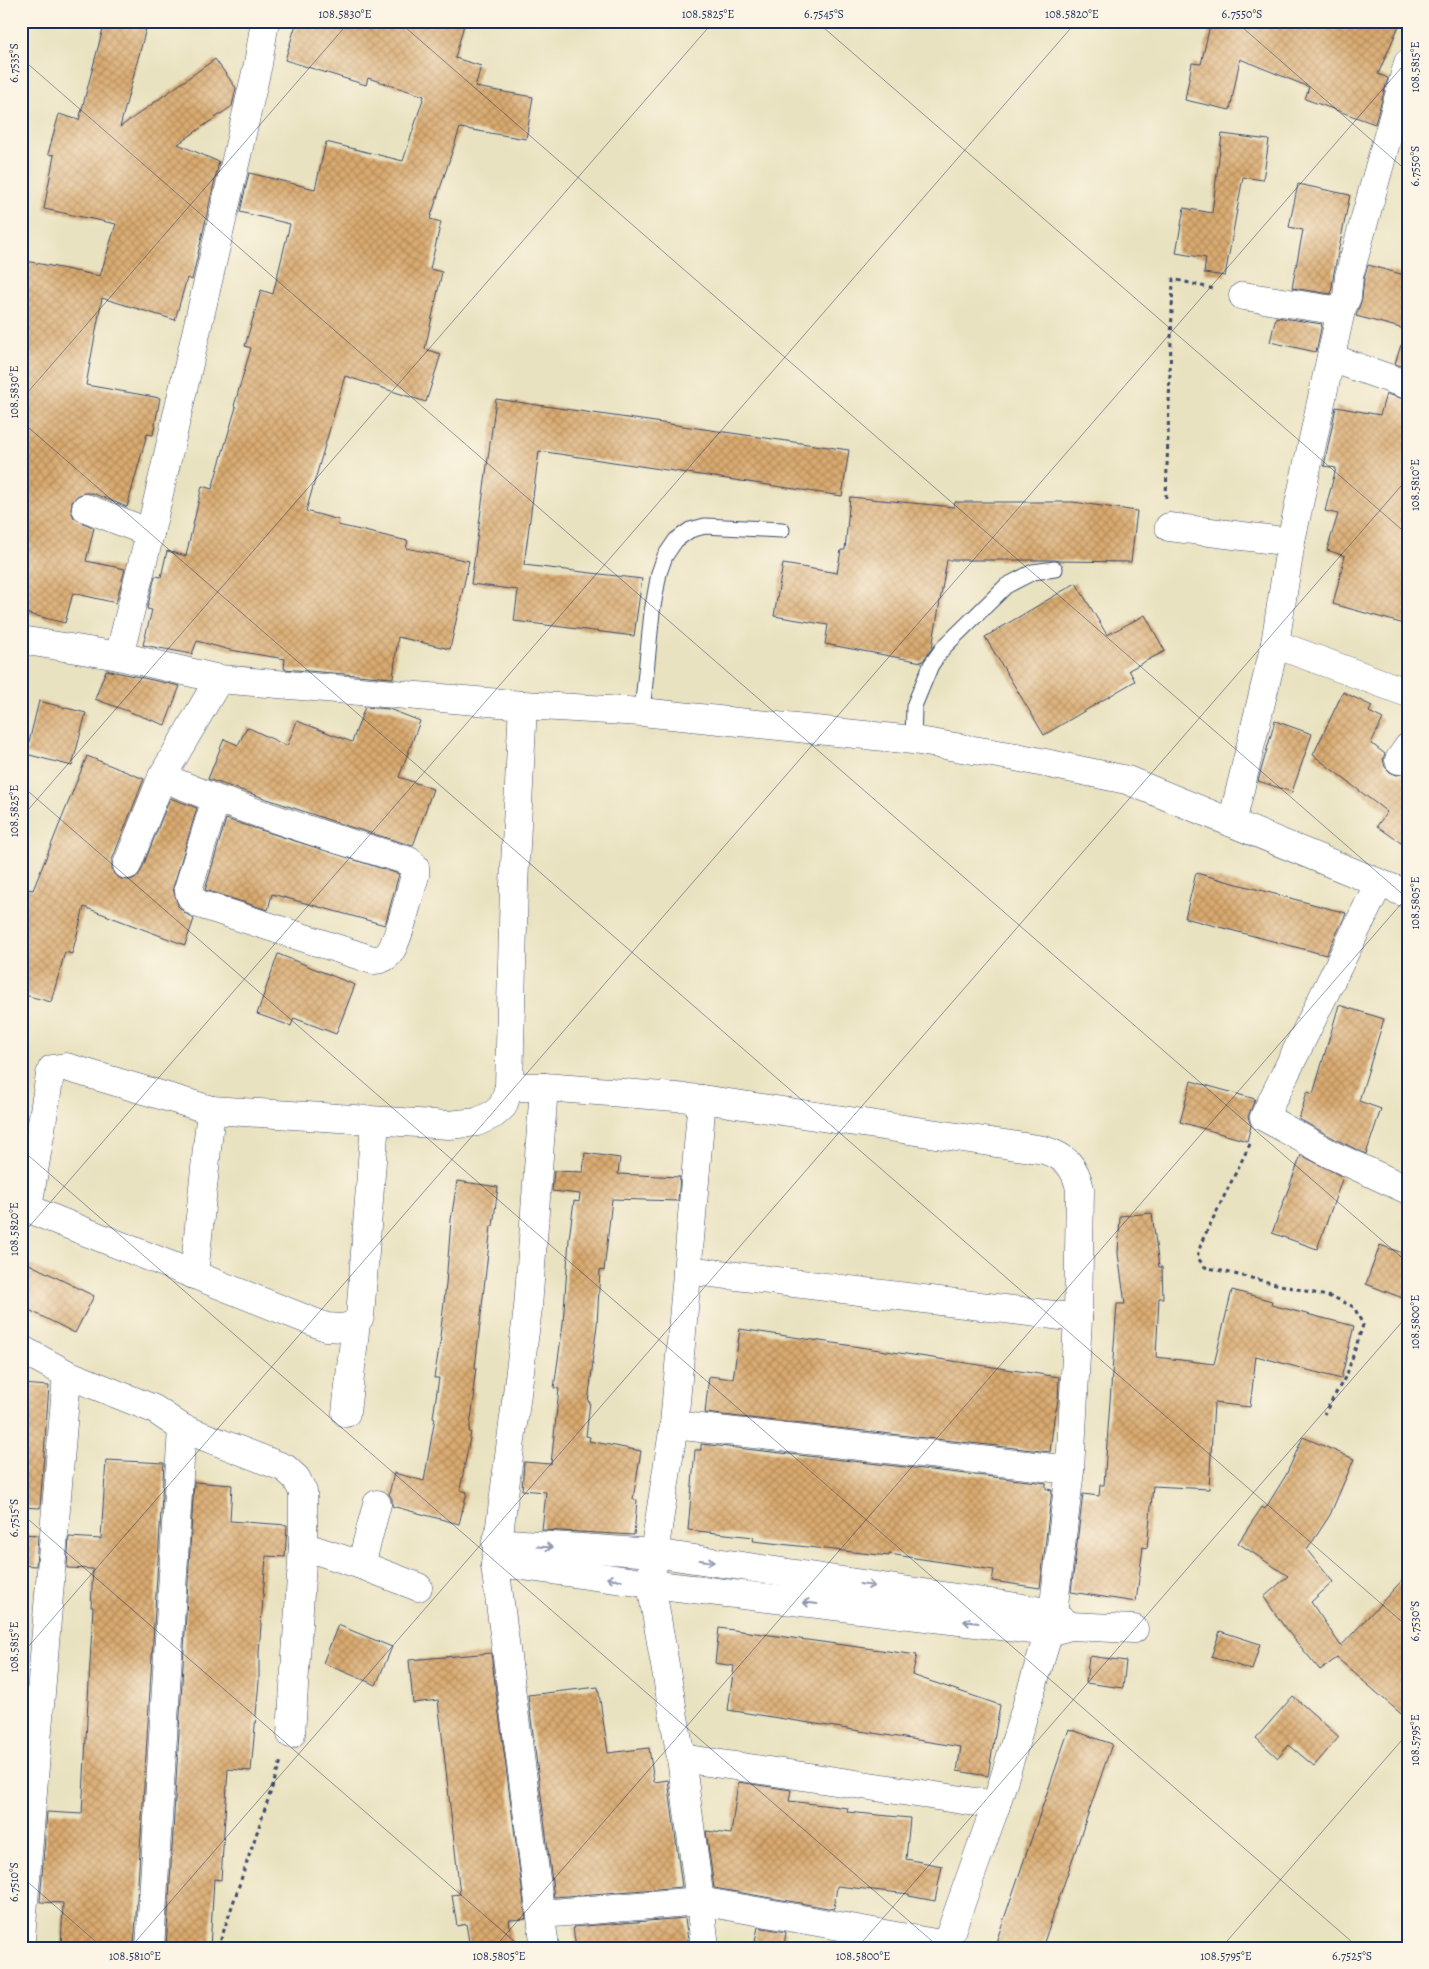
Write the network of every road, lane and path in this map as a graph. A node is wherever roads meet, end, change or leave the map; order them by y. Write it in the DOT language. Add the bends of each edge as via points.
graph roads {
  1 [pos="266,21"];
  2 [pos="1408,63"];
  3 [pos="1242,296"];
  4 [pos="1341,310"];
  5 [pos="1331,358"];
  6 [pos="1408,385"];
  7 [pos="86,508"];
  8 [pos="1169,527"];
  9 [pos="782,530"];
  10 [pos="150,533"];
  11 [pos="1291,541"];
  12 [pos="1055,569"];
  13 [pos="21,640"];
  14 [pos="1275,644"];
  15 [pos="118,656"];
  16 [pos="219,679"];
  17 [pos="1408,693"];
  18 [pos="523,704"];
  19 [pos="642,712"];
  20 [pos="913,740"];
  21 [pos="162,777"];
  22 [pos="216,799"];
  23 [pos="1232,823"];
  24 [pos="127,865"];
  25 [pos="1379,883"];
  26 [pos="1408,894"];
  27 [pos="509,1087"];
  28 [pos="544,1088"];
  29 [pos="702,1099"];
  30 [pos="211,1110"];
  31 [pos="1264,1117"];
  32 [pos="375,1122"];
  33 [pos="1408,1190"];
  34 [pos="688,1270"];
  35 [pos="194,1276"];
  36 [pos="1078,1318"];
  37 [pos="356,1322"];
  38 [pos="21,1349"];
  39 [pos="68,1374"];
  40 [pos="346,1414"];
  41 [pos="1324,1414"];
  42 [pos="674,1426"];
  43 [pos="182,1428"];
  44 [pos="1070,1470"];
  45 [pos="377,1504"];
  46 [pos="303,1546"];
  47 [pos="654,1553"];
  48 [pos="496,1554"];
  49 [pos="361,1564"];
  50 [pos="651,1584"];
  51 [pos="418,1587"];
  52 [pos="911,1603"];
  53 [pos="1057,1624"];
  54 [pos="1134,1629"];
  55 [pos="291,1734"];
  56 [pos="681,1758"];
  57 [pos="996,1805"];
  58 [pos="700,1901"];
  59 [pos="541,1914"];
  60 [pos="21,1938"];
  61 [pos="946,1947"];
  62 [pos="150,1948"];
  63 [pos="218,1948"];
  64 [pos="545,1948"];
  65 [pos="704,1948"];
  1 -- 10 [label="street"];
  2 -- 4 [label="street"];
  3 -- 4 [label="street"];
  3 -- 8 [label="path" via="1173,279 1166,521"];
  4 -- 5 [label="street"];
  5 -- 6 [label="street"];
  5 -- 11 [label="street"];
  7 -- 10 [label="street"];
  8 -- 11 [label="street"];
  9 -- 19 [label="lane" via="705,526 690,530 676,540 659,573"];
  10 -- 15 [label="street"];
  11 -- 14 [label="street"];
  12 -- 20 [label="lane" via="1033,572 1006,586 943,648 930,665 914,706"];
  13 -- 15 [label="street"];
  14 -- 17 [label="street"];
  14 -- 23 [label="street"];
  15 -- 16 [label="street"];
  16 -- 18 [label="street"];
  16 -- 21 [label="street"];
  18 -- 19 [label="street"];
  18 -- 27 [label="street"];
  19 -- 20 [label="street"];
  20 -- 23 [label="street" via="1127,780"];
  21 -- 22 [label="street"];
  21 -- 24 [label="street"];
  22 -- 22 [label="street" via="409,861 415,867 415,876 394,945 386,956 373,960 193,900 189,886"];
  23 -- 25 [label="street"];
  25 -- 26 [label="street"];
  25 -- 31 [label="street"];
  27 -- 28 [label="street"];
  27 -- 32 [label="street" via="503,1106 477,1122 449,1125"];
  28 -- 29 [label="street"];
  28 -- 48 [label="street" via="528,1308"];
  29 -- 34 [label="street"];
  29 -- 36 [label="street" via="1044,1150 1057,1155 1070,1165 1078,1177 1080,1189"];
  30 -- 32 [label="street"];
  30 -- 35 [label="street"];
  30 -- 35 [label="street" via="66,1067 52,1069 28,1201 30,1208 41,1214"];
  31 -- 33 [label="street" via="1332,1155"];
  31 -- 41 [label="path" via="1197,1257 1205,1267 1336,1298 1354,1307 1363,1325 1347,1374"];
  32 -- 37 [label="street" via="360,1317"];
  34 -- 36 [label="street"];
  34 -- 42 [label="street"];
  35 -- 37 [label="street" via="326,1327 347,1329"];
  36 -- 44 [label="street"];
  37 -- 40 [label="street"];
  38 -- 39 [label="street"];
  39 -- 43 [label="street" via="154,1409"];
  39 -- 60 [label="street"];
  42 -- 44 [label="street"];
  42 -- 47 [label="street"];
  43 -- 46 [label="street" via="285,1468 296,1478 303,1492"];
  43 -- 62 [label="street"];
  44 -- 53 [label="street"];
  45 -- 49 [label="street"];
  46 -- 49 [label="street"];
  46 -- 55 [label="street"];
  48 -- 47 [label="street, one-way"];
  47 -- 50 [label="street"];
  47 -- 52 [label="street, one-way"];
  50 -- 48 [label="street, one-way" via="515,1565"];
  48 -- 59 [label="street"];
  49 -- 51 [label="street"];
  52 -- 50 [label="street, one-way"];
  50 -- 56 [label="street"];
  52 -- 53 [label="street"];
  53 -- 54 [label="street"];
  53 -- 57 [label="street"];
  55 -- 63 [label="path"];
  56 -- 57 [label="street"];
  56 -- 58 [label="street"];
  57 -- 61 [label="street"];
  58 -- 59 [label="street"];
  58 -- 61 [label="street"];
  58 -- 65 [label="street"];
  59 -- 64 [label="street"];
}
